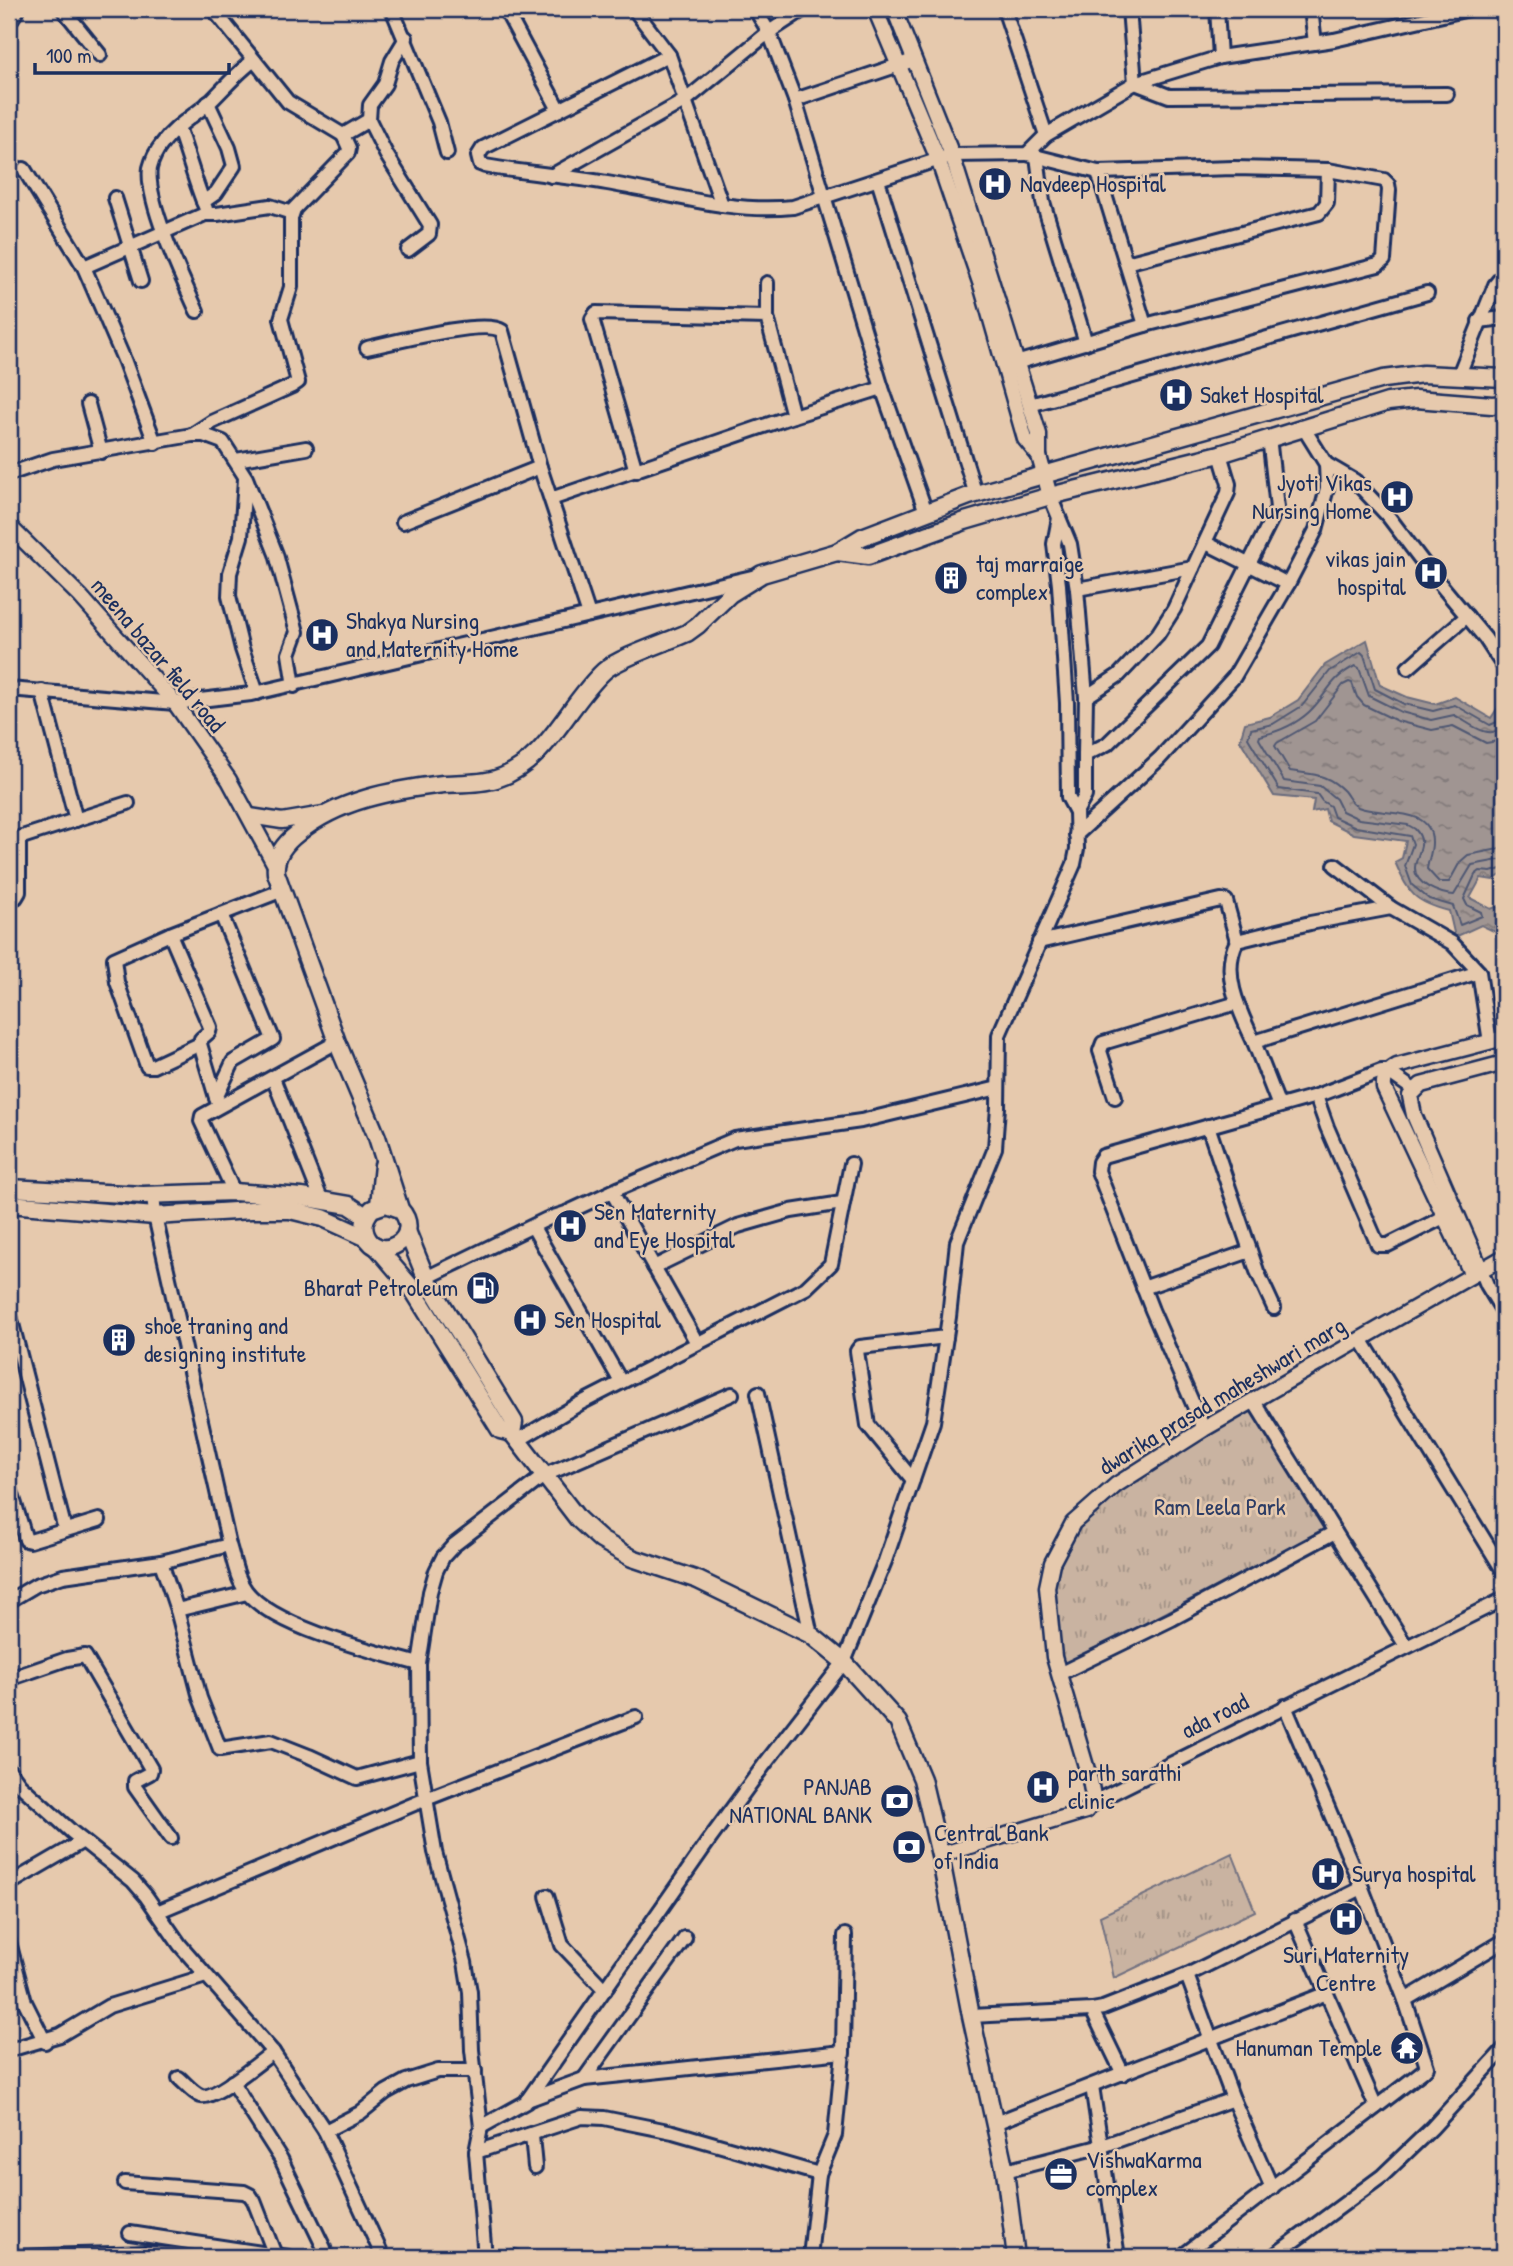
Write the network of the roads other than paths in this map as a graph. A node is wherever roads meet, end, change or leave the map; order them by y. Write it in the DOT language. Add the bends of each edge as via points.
graph roads {
  1 [pos="16,9"];
  2 [pos="62,9"];
  3 [pos="213,9"];
  4 [pos="392,9"];
  5 [pos="505,9"];
  6 [pos="755,9"];
  7 [pos="804,9"];
  8 [pos="876,9"];
  9 [pos="894,9"];
  10 [pos="1003,9"];
  11 [pos="1129,9"];
  12 [pos="1217,9"];
  13 [pos="1311,9"];
  14 [pos="1469,9"];
  15 [pos="640,10"];
  16 [pos="9,20"];
  17 [pos="769,32"];
  18 [pos="406,38"];
  19 [pos="1315,43"];
  20 [pos="100,55"];
  21 [pos="670,55"];
  22 [pos="1220,57"];
  23 [pos="254,60"];
  24 [pos="914,60"];
  25 [pos="900,65"];
  26 [pos="1135,83"];
  27 [pos="1447,94"];
  28 [pos="686,100"];
  29 [pos="795,100"];
  30 [pos="208,103"];
  31 [pos="559,110"];
  32 [pos="369,121"];
  33 [pos="177,127"];
  34 [pos="343,135"];
  35 [pos="1046,135"];
  36 [pos="447,153"];
  37 [pos="1032,155"];
  38 [pos="945,157"];
  39 [pos="24,169"];
  40 [pos="1328,170"];
  41 [pos="1098,172"];
  42 [pos="551,177"];
  43 [pos="878,180"];
  44 [pos="115,198"];
  45 [pos="826,198"];
  46 [pos="722,205"];
  47 [pos="206,207"];
  48 [pos="292,213"];
  49 [pos="164,231"];
  50 [pos="130,246"];
  51 [pos="408,250"];
  52 [pos="1126,263"];
  53 [pos="85,267"];
  54 [pos="1504,274"];
  55 [pos="141,281"];
  56 [pos="767,283"];
  57 [pos="1427,293"];
  58 [pos="197,311"];
  59 [pos="766,317"];
  60 [pos="1504,317"];
  61 [pos="1479,321"];
  62 [pos="1145,325"];
  63 [pos="1086,342"];
  64 [pos="367,348"];
  65 [pos="1011,364"];
  66 [pos="1458,377"];
  67 [pos="1504,378"];
  68 [pos="882,388"];
  69 [pos="88,404"];
  70 [pos="1504,404"];
  71 [pos="1030,405"];
  72 [pos="793,416"];
  73 [pos="1303,428"];
  74 [pos="192,435"];
  75 [pos="1269,438"];
  76 [pos="155,443"];
  77 [pos="306,448"];
  78 [pos="101,452"];
  79 [pos="1220,454"];
  80 [pos="1039,456"];
  81 [pos="236,460"];
  82 [pos="1326,464"];
  83 [pos="540,467"];
  84 [pos="636,471"];
  85 [pos="1044,473"];
  86 [pos="9,474"];
  87 [pos="246,478"];
  88 [pos="976,495"];
  89 [pos="1049,496"];
  90 [pos="551,499"];
  91 [pos="926,512"];
  92 [pos="1059,518"];
  93 [pos="403,522"];
  94 [pos="9,526"];
  95 [pos="1206,543"];
  96 [pos="837,552"];
  97 [pos="1249,565"];
  98 [pos="1193,568"];
  99 [pos="762,574"];
  100 [pos="1288,584"];
  101 [pos="1077,589"];
  102 [pos="589,615"];
  103 [pos="1467,616"];
  104 [pos="1504,667"];
  105 [pos="1408,668"];
  106 [pos="294,686"];
  107 [pos="9,689"];
  108 [pos="42,691"];
  109 [pos="257,693"];
  110 [pos="1086,697"];
  111 [pos="175,703"];
  112 [pos="1085,755"];
  113 [pos="128,803"];
  114 [pos="1076,812"];
  115 [pos="323,814"];
  116 [pos="250,816"];
  117 [pos="76,820"];
  118 [pos="1076,835"];
  119 [pos="275,865"];
  120 [pos="1335,865"];
  121 [pos="283,890"];
  122 [pos="9,898"];
  123 [pos="1391,908"];
  124 [pos="221,914"];
  125 [pos="170,934"];
  126 [pos="1237,941"];
  127 [pos="1039,942"];
  128 [pos="1479,972"];
  129 [pos="1237,1003"];
  130 [pos="1497,1040"];
  131 [pos="337,1042"];
  132 [pos="1254,1042"];
  133 [pos="201,1044"];
  134 [pos="1504,1063"];
  135 [pos="1387,1071"];
  136 [pos="273,1078"];
  137 [pos="998,1088"];
  138 [pos="1413,1090"];
  139 [pos="1316,1096"];
  140 [pos="1115,1097"];
  141 [pos="217,1102"];
  142 [pos="1279,1106"];
  143 [pos="1208,1126"];
  144 [pos="384,1162"];
  145 [pos="851,1164"];
  146 [pos="9,1188"];
  147 [pos="234,1192"];
  148 [pos="612,1192"];
  149 [pos="153,1194"];
  150 [pos="321,1199"];
  151 [pos="842,1203"];
  152 [pos="9,1204"];
  153 [pos="400,1209"];
  154 [pos="373,1210"];
  155 [pos="155,1216"];
  156 [pos="1444,1217"];
  157 [pos="533,1227"];
  158 [pos="407,1231"];
  159 [pos="372,1242"];
  160 [pos="1250,1251"];
  161 [pos="1504,1257"];
  162 [pos="654,1267"];
  163 [pos="1476,1273"];
  164 [pos="426,1278"];
  165 [pos="1143,1288"];
  166 [pos="1273,1308"];
  167 [pos="9,1312"];
  168 [pos="1504,1313"];
  169 [pos="946,1337"];
  170 [pos="1361,1339"];
  171 [pos="697,1343"];
  172 [pos="621,1382"];
  173 [pos="732,1394"];
  174 [pos="758,1394"];
  175 [pos="1253,1401"];
  176 [pos="1203,1429"];
  177 [pos="515,1437"];
  178 [pos="545,1475"];
  179 [pos="913,1480"];
  180 [pos="9,1485"];
  181 [pos="99,1520"];
  182 [pos="65,1530"];
  183 [pos="1335,1532"];
  184 [pos="231,1552"];
  185 [pos="161,1562"];
  186 [pos="1504,1572"];
  187 [pos="247,1592"];
  188 [pos="1504,1599"];
  189 [pos="9,1601"];
  190 [pos="177,1610"];
  191 [pos="811,1635"];
  192 [pos="1406,1646"];
  193 [pos="844,1662"];
  194 [pos="419,1664"];
  195 [pos="1059,1674"];
  196 [pos="9,1679"];
  197 [pos="1285,1706"];
  198 [pos="636,1717"];
  199 [pos="420,1761"];
  200 [pos="9,1770"];
  201 [pos="426,1799"];
  202 [pos="1094,1802"];
  203 [pos="171,1838"];
  204 [pos="83,1841"];
  205 [pos="940,1855"];
  206 [pos="9,1884"];
  207 [pos="1362,1888"];
  208 [pos="547,1896"];
  209 [pos="157,1912"];
  210 [pos="1295,1920"];
  211 [pos="845,1935"];
  212 [pos="685,1938"];
  213 [pos="9,1941"];
  214 [pos="1504,1941"];
  215 [pos="1187,1975"];
  216 [pos="206,1976"];
  217 [pos="605,1990"];
  218 [pos="1327,1993"];
  219 [pos="1405,2000"];
  220 [pos="1092,2010"];
  221 [pos="971,2017"];
  222 [pos="1210,2039"];
  223 [pos="45,2042"];
  224 [pos="1504,2049"];
  225 [pos="9,2050"];
  226 [pos="272,2052"];
  227 [pos="844,2052"];
  228 [pos="475,2071"];
  229 [pos="1123,2074"];
  230 [pos="179,2078"];
  231 [pos="584,2079"];
  232 [pos="232,2082"];
  233 [pos="1092,2086"];
  234 [pos="1233,2099"];
  235 [pos="526,2102"];
  236 [pos="1377,2107"];
  237 [pos="995,2123"];
  238 [pos="481,2127"];
  239 [pos="325,2132"];
  240 [pos="532,2136"];
  241 [pos="1102,2146"];
  242 [pos="476,2152"];
  243 [pos="535,2167"];
  244 [pos="1005,2171"];
  245 [pos="819,2174"];
  246 [pos="125,2183"];
  247 [pos="1272,2188"];
  248 [pos="130,2233"];
  249 [pos="116,2255"];
  250 [pos="46,2256"];
  251 [pos="282,2256"];
  252 [pos="9,2257"];
  253 [pos="219,2257"];
  254 [pos="326,2257"];
  255 [pos="383,2257"];
  256 [pos="485,2257"];
  257 [pos="810,2257"];
  258 [pos="1016,2257"];
  259 [pos="1118,2257"];
  260 [pos="1181,2257"];
  261 [pos="1272,2257"];
  1 -- 16 [label="main road"];
  2 -- 20 [label="street"];
  3 -- 23 [label="street"];
  4 -- 18 [label="street"];
  5 -- 31 [label="street"];
  6 -- 17 [label="street"];
  7 -- 17 [label="street"];
  8 -- 25 [label="street"];
  9 -- 24 [label="street"];
  10 -- 35 [label="street"];
  11 -- 26 [label="street"];
  12 -- 22 [label="street"];
  13 -- 19 [label="street"];
  14 -- 19 [label="street"];
  15 -- 21 [label="street"];
  17 -- 28 [label="street"];
  17 -- 29 [label="street"];
  18 -- 32 [label="street" via="370,105"];
  18 -- 36 [label="street"];
  19 -- 22 [label="street"];
  21 -- 28 [label="street"];
  21 -- 31 [label="street"];
  22 -- 26 [label="street"];
  23 -- 30 [label="street"];
  23 -- 34 [label="street" via="288,102"];
  24 -- 25 [label="street"];
  24 -- 38 [label="street"];
  25 -- 29 [label="street"];
  25 -- 38 [label="street"];
  26 -- 27 [label="street" via="1169,96"];
  26 -- 35 [label="street"];
  28 -- 42 [label="street"];
  28 -- 46 [label="street"];
  29 -- 45 [label="street"];
  30 -- 33 [label="street"];
  30 -- 47 [label="street" via="234,166"];
  31 -- 42 [label="street" via="483,148 478,156 485,166"];
  32 -- 34 [label="street"];
  32 -- 51 [label="street" via="430,225 429,234"];
  33 -- 47 [label="street"];
  33 -- 49 [label="street" via="161,145 150,169"];
  34 -- 48 [label="street" via="348,153"];
  35 -- 37 [label="street"];
  37 -- 38 [label="street"];
  37 -- 41 [label="street"];
  37 -- 63 [label="street"];
  38 -- 43 [label="street"];
  38 -- 65 [label="street"];
  39 -- 53 [label="street"];
  40 -- 41 [label="street"];
  40 -- 52 [label="street" via="1327,204 1320,213"];
  40 -- 62 [label="street" via="1388,184 1382,262"];
  41 -- 52 [label="street"];
  42 -- 46 [label="street" via="604,182"];
  43 -- 45 [label="street"];
  43 -- 88 [label="street"];
  44 -- 50 [label="street"];
  45 -- 46 [label="street" via="776,209"];
  45 -- 68 [label="street"];
  47 -- 48 [label="street" via="218,214 270,206"];
  47 -- 49 [label="street"];
  48 -- 74 [label="street" via="291,288 281,319 298,382"];
  49 -- 50 [label="street"];
  49 -- 58 [label="street"];
  50 -- 53 [label="street"];
  50 -- 55 [label="street"];
  52 -- 62 [label="street"];
  53 -- 76 [label="street"];
  54 -- 61 [label="street"];
  56 -- 59 [label="street"];
  57 -- 71 [label="street"];
  59 -- 72 [label="street"];
  59 -- 84 [label="street" via="594,315"];
  60 -- 61 [label="street"];
  61 -- 66 [label="street"];
  62 -- 63 [label="street"];
  63 -- 65 [label="street"];
  64 -- 83 [label="street" via="451,330 500,329"];
  65 -- 71 [label="street"];
  65 -- 80 [label="street" via="1025,439"];
  66 -- 67 [label="main road"];
  66 -- 85 [label="main road" via="1423,374 1383,379"];
  68 -- 72 [label="street"];
  68 -- 91 [label="street"];
  69 -- 78 [label="street"];
  70 -- 73 [label="main road" via="1388,402"];
  71 -- 80 [label="street" via="1039,434"];
  72 -- 84 [label="street"];
  73 -- 75 [label="main road"];
  73 -- 82 [label="street"];
  74 -- 76 [label="street"];
  74 -- 81 [label="street" via="217,439"];
  75 -- 79 [label="main road"];
  75 -- 97 [label="street" via="1277,508"];
  76 -- 78 [label="street"];
  77 -- 81 [label="street"];
  78 -- 86 [label="street" via="53,459"];
  79 -- 89 [label="main road"];
  79 -- 95 [label="street" via="1229,489"];
  80 -- 85 [label="street"];
  81 -- 87 [label="street"];
  82 -- 100 [label="street" via="1327,488 1315,530"];
  82 -- 103 [label="street" via="1355,481 1388,516"];
  83 -- 90 [label="street"];
  83 -- 93 [label="street"];
  84 -- 90 [label="street"];
  85 -- 88 [label="main road"];
  85 -- 89 [label="street"];
  87 -- 106 [label="street" via="276,554 297,632 289,654"];
  87 -- 109 [label="street" via="229,596"];
  88 -- 91 [label="main road"];
  89 -- 92 [label="street"];
  89 -- 96 [label="main road" via="868,556"];
  90 -- 102 [label="street"];
  91 -- 96 [label="main road"];
  92 -- 101 [label="street" via="1070,544"];
  92 -- 114 [label="street" via="1054,544 1065,677 1068,797"];
  94 -- 111 [label="street, meena bazar field road" via="81,597"];
  95 -- 97 [label="street"];
  95 -- 98 [label="street"];
  96 -- 99 [label="main road"];
  97 -- 100 [label="street"];
  97 -- 112 [label="street" via="1202,654 1107,744"];
  98 -- 101 [label="street"];
  98 -- 110 [label="street" via="1158,634 1119,675"];
  99 -- 102 [label="street"];
  99 -- 115 [label="main road" via="730,594 687,633 603,671 516,772 493,780 372,796"];
  100 -- 118 [label="street" via="1234,677 1160,758"];
  101 -- 110 [label="street"];
  102 -- 106 [label="street"];
  103 -- 104 [label="street"];
  103 -- 105 [label="street"];
  106 -- 109 [label="street"];
  107 -- 108 [label="street"];
  108 -- 111 [label="street"];
  108 -- 117 [label="street"];
  109 -- 111 [label="street"];
  110 -- 112 [label="street"];
  111 -- 116 [label="street, meena bazar field road"];
  112 -- 114 [label="street" via="1085,796"];
  113 -- 117 [label="street"];
  114 -- 118 [label="street"];
  115 -- 116 [label="street" via="282,821"];
  115 -- 119 [label="main road" via="289,840"];
  116 -- 119 [label="street, meena bazar field road"];
  117 -- 122 [label="street" via="19,838 19,892"];
  118 -- 127 [label="street" via="1074,864"];
  119 -- 121 [label="main road"];
  120 -- 123 [label="street"];
  121 -- 124 [label="street"];
  121 -- 131 [label="main road"];
  123 -- 126 [label="street"];
  123 -- 128 [label="street" via="1452,943"];
  124 -- 125 [label="street"];
  124 -- 141 [label="street" via="273,1039 233,1062"];
  125 -- 133 [label="street" via="210,1027"];
  125 -- 133 [label="street" via="116,957 117,982 147,1066"];
  126 -- 127 [label="street" via="1226,901 1221,900"];
  126 -- 129 [label="street" via="1230,958"];
  127 -- 137 [label="street" via="999,1035"];
  128 -- 130 [label="street"];
  128 -- 132 [label="street"];
  129 -- 132 [label="street"];
  129 -- 140 [label="street" via="1102,1043 1100,1051"];
  130 -- 135 [label="street"];
  131 -- 136 [label="street"];
  131 -- 144 [label="main road"];
  132 -- 142 [label="street"];
  133 -- 141 [label="street"];
  134 -- 138 [label="street"];
  135 -- 138 [label="street"];
  135 -- 139 [label="street"];
  135 -- 156 [label="street" via="1384,1088"];
  136 -- 141 [label="street"];
  136 -- 150 [label="street"];
  137 -- 148 [label="street" via="861,1121 735,1139"];
  137 -- 169 [label="street" via="995,1148 957,1242"];
  138 -- 163 [label="street" via="1414,1115"];
  139 -- 142 [label="street"];
  139 -- 156 [label="street" via="1378,1245 1388,1245"];
  141 -- 147 [label="street" via="201,1121"];
  142 -- 143 [label="street"];
  143 -- 160 [label="street"];
  143 -- 165 [label="street" via="1103,1156 1099,1162 1098,1171"];
  144 -- 153 [label="main road"];
  144 -- 154 [label="main road"];
  145 -- 151 [label="street"];
  146 -- 149 [label="main road"];
  147 -- 149 [label="main road"];
  147 -- 150 [label="main road"];
  148 -- 157 [label="street"];
  148 -- 162 [label="street"];
  149 -- 155 [label="street"];
  150 -- 154 [label="main road"];
  151 -- 162 [label="street" via="738,1226"];
  151 -- 171 [label="street" via="831,1264 821,1276"];
  152 -- 155 [label="main road"];
  153 -- 154 [label="main road" via="394,1205"];
  153 -- 158 [label="main road" via="407,1219"];
  154 -- 159 [label="main road" via="364,1231"];
  155 -- 159 [label="main road" via="290,1210 323,1218"];
  155 -- 184 [label="street"];
  156 -- 163 [label="street"];
  157 -- 164 [label="street"];
  157 -- 172 [label="street"];
  158 -- 159 [label="main road" via="395,1246 382,1248"];
  158 -- 164 [label="main road"];
  159 -- 177 [label="main road" via="411,1287 500,1430"];
  160 -- 165 [label="street"];
  160 -- 166 [label="street"];
  161 -- 163 [label="street, dwarika prasad maheshwari marg"];
  162 -- 171 [label="street"];
  163 -- 168 [label="street"];
  163 -- 170 [label="street, dwarika prasad maheshwari marg"];
  164 -- 177 [label="main road" via="514,1422"];
  165 -- 176 [label="street"];
  167 -- 182 [label="street"];
  169 -- 179 [label="street" via="933,1422"];
  169 -- 179 [label="street" via="857,1351 867,1425"];
  170 -- 175 [label="street, dwarika prasad maheshwari marg"];
  170 -- 186 [label="street"];
  171 -- 172 [label="street"];
  172 -- 177 [label="street"];
  173 -- 178 [label="street"];
  174 -- 191 [label="street"];
  175 -- 176 [label="street, dwarika prasad maheshwari marg"];
  175 -- 183 [label="street"];
  176 -- 195 [label="street, dwarika prasad maheshwari marg" via="1116,1485 1065,1534 1048,1577"];
  177 -- 178 [label="main road"];
  178 -- 191 [label="main road" via="601,1541 632,1558 698,1580"];
  178 -- 194 [label="street" via="479,1523 443,1558 430,1592"];
  179 -- 193 [label="street"];
  180 -- 182 [label="street" via="26,1540"];
  181 -- 182 [label="street"];
  183 -- 192 [label="street"];
  183 -- 195 [label="street"];
  184 -- 185 [label="street"];
  184 -- 187 [label="street"];
  185 -- 189 [label="street" via="50,1579"];
  185 -- 190 [label="street"];
  187 -- 190 [label="street"];
  187 -- 194 [label="street" via="266,1609 341,1642"];
  188 -- 192 [label="street, ada road"];
  190 -- 199 [label="street" via="200,1698 220,1749 271,1741 357,1778"];
  191 -- 193 [label="main road"];
  192 -- 197 [label="street, ada road"];
  193 -- 205 [label="main road" via="898,1722 922,1779"];
  193 -- 217 [label="street" via="723,1821"];
  194 -- 199 [label="street"];
  195 -- 202 [label="street, dwarika prasad maheshwari marg"];
  196 -- 203 [label="street" via="85,1656 151,1769 135,1781 135,1787"];
  197 -- 202 [label="street, ada road"];
  197 -- 207 [label="street"];
  198 -- 201 [label="street"];
  199 -- 201 [label="street"];
  200 -- 204 [label="street"];
  201 -- 209 [label="street"];
  201 -- 228 [label="street" via="435,1852 465,1962"];
  202 -- 205 [label="street, ada road" via="1086,1811"];
  204 -- 206 [label="street"];
  204 -- 209 [label="street" via="134,1881"];
  205 -- 221 [label="main road"];
  207 -- 210 [label="street"];
  207 -- 219 [label="street"];
  208 -- 217 [label="street" via="562,1945"];
  209 -- 216 [label="street"];
  210 -- 215 [label="street"];
  210 -- 218 [label="street"];
  211 -- 227 [label="street"];
  212 -- 231 [label="street"];
  213 -- 223 [label="street" via="25,2002"];
  214 -- 219 [label="street"];
  215 -- 220 [label="street"];
  215 -- 222 [label="street"];
  216 -- 223 [label="street" via="109,2006"];
  216 -- 226 [label="street"];
  217 -- 235 [label="street"];
  218 -- 222 [label="street"];
  218 -- 236 [label="street"];
  219 -- 236 [label="street" via="1427,2067"];
  220 -- 221 [label="street"];
  220 -- 229 [label="street"];
  221 -- 237 [label="main road"];
  222 -- 229 [label="street"];
  222 -- 234 [label="street"];
  223 -- 225 [label="street"];
  224 -- 261 [label="street" via="1391,2169"];
  226 -- 232 [label="street"];
  226 -- 239 [label="street"];
  227 -- 231 [label="street"];
  227 -- 245 [label="street" via="835,2135"];
  228 -- 238 [label="street"];
  228 -- 239 [label="street" via="438,2071 406,2081"];
  229 -- 233 [label="street"];
  230 -- 232 [label="street" via="203,2096"];
  231 -- 235 [label="street"];
  232 -- 254 [label="street" via="281,2159"];
  233 -- 237 [label="street"];
  233 -- 241 [label="street"];
  234 -- 241 [label="street"];
  234 -- 247 [label="street"];
  235 -- 238 [label="street"];
  236 -- 247 [label="street"];
  237 -- 244 [label="main road"];
  238 -- 242 [label="street"];
  239 -- 255 [label="street"];
  240 -- 242 [label="street"];
  240 -- 243 [label="street"];
  240 -- 245 [label="street" via="582,2117 596,2117 673,2133"];
  241 -- 244 [label="street"];
  241 -- 259 [label="street"];
  242 -- 256 [label="street"];
  244 -- 258 [label="main road"];
  245 -- 257 [label="street"];
  246 -- 251 [label="street" via="244,2192 254,2201"];
  247 -- 260 [label="street"];
  248 -- 251 [label="street"];
  249 -- 250 [label="street"];
  249 -- 253 [label="street"];
  250 -- 252 [label="street"];
}
